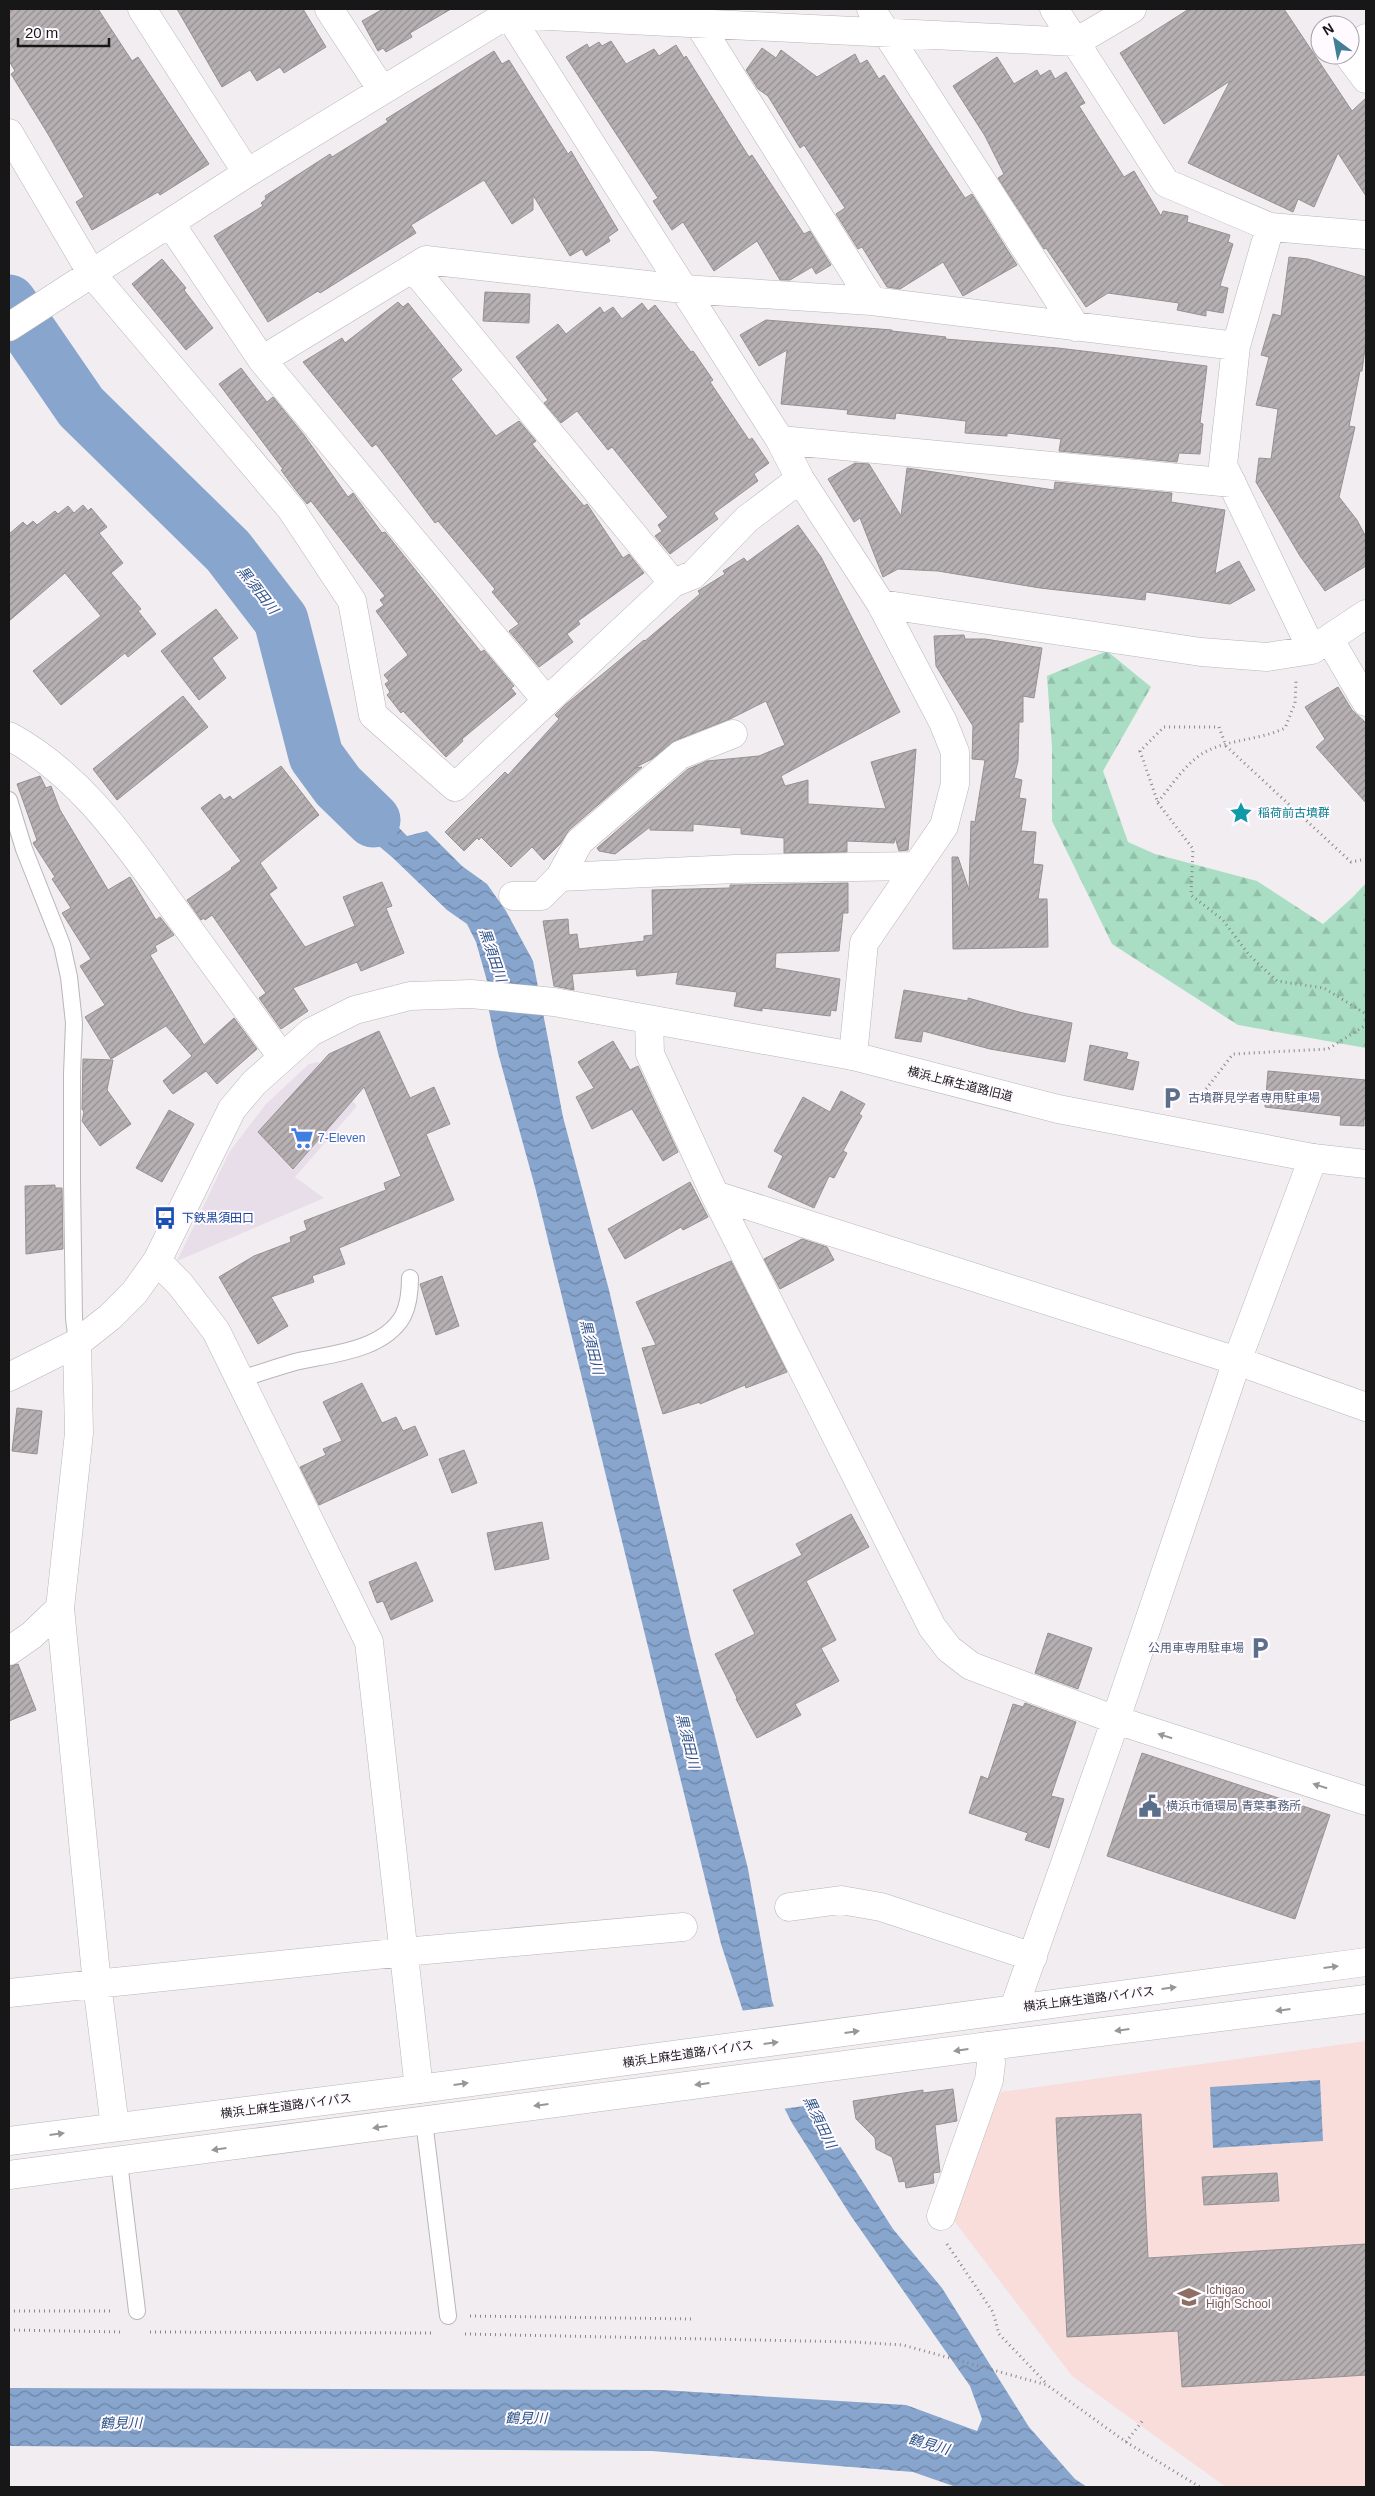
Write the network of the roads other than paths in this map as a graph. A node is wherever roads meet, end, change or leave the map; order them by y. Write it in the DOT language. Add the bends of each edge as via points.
graph roads {
  1 [pos="142,9"];
  2 [pos="329,9"];
  3 [pos="871,9"];
  4 [pos="1054,9"];
  5 [pos="1132,9"];
  6 [pos="507,11"];
  7 [pos="693,15"];
  8 [pos="887,34"];
  9 [pos="1076,42"];
  10 [pos="1355,65"];
  11 [pos="1366,80"];
  12 [pos="382,90"];
  13 [pos="9,133"];
  14 [pos="247,173"];
  15 [pos="170,223"];
  16 [pos="1270,227"];
  17 [pos="1366,235"];
  18 [pos="413,268"];
  19 [pos="86,278"];
  20 [pos="683,289"];
  21 [pos="872,301"];
  22 [pos="1076,327"];
  23 [pos="9,328"];
  24 [pos="1236,346"];
  25 [pos="262,360"];
  26 [pos="780,440"];
  27 [pos="800,479"];
  28 [pos="1232,483"];
  29 [pos="673,583"];
  30 [pos="881,604"];
  31 [pos="1366,614"];
  32 [pos="1312,648"];
  33 [pos="546,700"];
  34 [pos="1366,702"];
  35 [pos="733,734"];
  36 [pos="9,736"];
  37 [pos="9,800"];
  38 [pos="916,866"];
  39 [pos="560,877"];
  40 [pos="513,896"];
  41 [pos="649,1020"];
  42 [pos="853,1056"];
  43 [pos="282,1057"];
  44 [pos="1313,1158"];
  45 [pos="1366,1164"];
  46 [pos="716,1196"];
  47 [pos="157,1261"];
  48 [pos="410,1278"];
  49 [pos="77,1343"];
  50 [pos="1237,1361"];
  51 [pos="9,1377"];
  52 [pos="240,1379"];
  53 [pos="1366,1407"];
  54 [pos="60,1608"];
  55 [pos="9,1651"];
  56 [pos="1116,1720"];
  57 [pos="1366,1801"];
  58 [pos="789,1907"];
  59 [pos="683,1927"];
  60 [pos="404,1952"];
  61 [pos="1033,1957"];
  62 [pos="1366,1962"];
  63 [pos="97,1984"];
  64 [pos="9,1993"];
  65 [pos="1366,1999"];
  66 [pos="1014,2008"];
  67 [pos="989,2046"];
  68 [pos="419,2089"];
  69 [pos="424,2120"];
  70 [pos="114,2127"];
  71 [pos="9,2140"];
  72 [pos="119,2162"];
  73 [pos="9,2176"];
  74 [pos="940,2216"];
  75 [pos="137,2311"];
  76 [pos="448,2316"];
  1 -- 14 [label="street"];
  2 -- 12 [label="street"];
  3 -- 8 [label="street"];
  4 -- 9 [label="street"];
  5 -- 9 [label="street"];
  6 -- 7 [label="street"];
  6 -- 12 [label="street"];
  6 -- 20 [label="street"];
  7 -- 8 [label="street"];
  7 -- 21 [label="street"];
  8 -- 9 [label="street"];
  8 -- 22 [label="street"];
  9 -- 16 [label="street" via="1166,183"];
  10 -- 11 [label="street"];
  12 -- 14 [label="street"];
  13 -- 19 [label="street"];
  14 -- 15 [label="street"];
  15 -- 19 [label="street"];
  15 -- 25 [label="street"];
  16 -- 17 [label="street"];
  16 -- 24 [label="street"];
  18 -- 20 [label="street" via="426,260"];
  18 -- 25 [label="street"];
  18 -- 29 [label="street"];
  19 -- 23 [label="street"];
  19 -- 33 [label="street" via="291,509 352,601 373,715 455,787"];
  20 -- 21 [label="street"];
  20 -- 26 [label="street"];
  21 -- 22 [label="street"];
  22 -- 24 [label="street"];
  24 -- 28 [label="street" via="1223,465"];
  25 -- 33 [label="street"];
  26 -- 27 [label="street"];
  26 -- 28 [label="street"];
  27 -- 29 [label="street" via="746,519 693,575"];
  27 -- 30 [label="street"];
  28 -- 32 [label="street"];
  29 -- 33 [label="street"];
  30 -- 32 [label="street" via="1201,652 1268,657"];
  30 -- 38 [label="street" via="943,722 955,752 955,784 944,826"];
  31 -- 32 [label="street"];
  32 -- 34 [label="street"];
  35 -- 39 [label="street" via="680,755 579,842"];
  36 -- 43 [label="street" via="34,749 87,795 122,837"];
  37 -- 49 [label="lane" via="24,849 62,945 69,977 74,1023 72,1173"];
  38 -- 39 [label="street" via="735,869"];
  38 -- 42 [label="street" via="864,943"];
  39 -- 40 [label="street" via="542,896"];
  41 -- 42 [label="street, 横浜上麻生道路旧道"];
  41 -- 43 [label="street, 横浜上麻生道路旧道" via="554,1002 471,994 410,996 356,1010 311,1032"];
  41 -- 46 [label="street" via="650,1054"];
  42 -- 44 [label="street, 横浜上麻生道路旧道" via="1058,1109"];
  43 -- 47 [label="street" via="232,1109"];
  44 -- 45 [label="street, 横浜上麻生道路旧道"];
  44 -- 50 [label="street"];
  46 -- 50 [label="street"];
  46 -- 56 [label="street" via="932,1627 949,1649 971,1666"];
  47 -- 49 [label="street" via="134,1293"];
  47 -- 52 [label="street" via="180,1284 216,1331"];
  48 -- 52 [label="lane" via="409,1298 402,1317 384,1336 352,1350"];
  49 -- 51 [label="street"];
  49 -- 54 [label="street" via="79,1433"];
  50 -- 53 [label="street"];
  50 -- 56 [label="street"];
  52 -- 60 [label="street" via="369,1642"];
  54 -- 55 [label="street" via="32,1635"];
  54 -- 63 [label="street"];
  57 -- 56 [label="street, one-way"];
  56 -- 61 [label="street"];
  58 -- 61 [label="street" via="841,1900 881,1907"];
  59 -- 60 [label="street"];
  60 -- 63 [label="street"];
  60 -- 68 [label="street"];
  61 -- 66 [label="street"];
  66 -- 62 [label="street, 横浜上麻生道路バイパス, one-way"];
  63 -- 64 [label="street"];
  63 -- 70 [label="street"];
  65 -- 67 [label="street, one-way"];
  68 -- 66 [label="street, 横浜上麻生道路バイパス, one-way"];
  67 -- 69 [label="street, one-way"];
  67 -- 74 [label="street" via="989,2080"];
  68 -- 70 [label="street, 横浜上麻生道路バイパス"];
  69 -- 72 [label="street, one-way"];
  69 -- 76 [label="lane"];
  71 -- 70 [label="street, 横浜上麻生道路バイパス, one-way"];
  72 -- 73 [label="street"];
  72 -- 75 [label="lane"];
}
